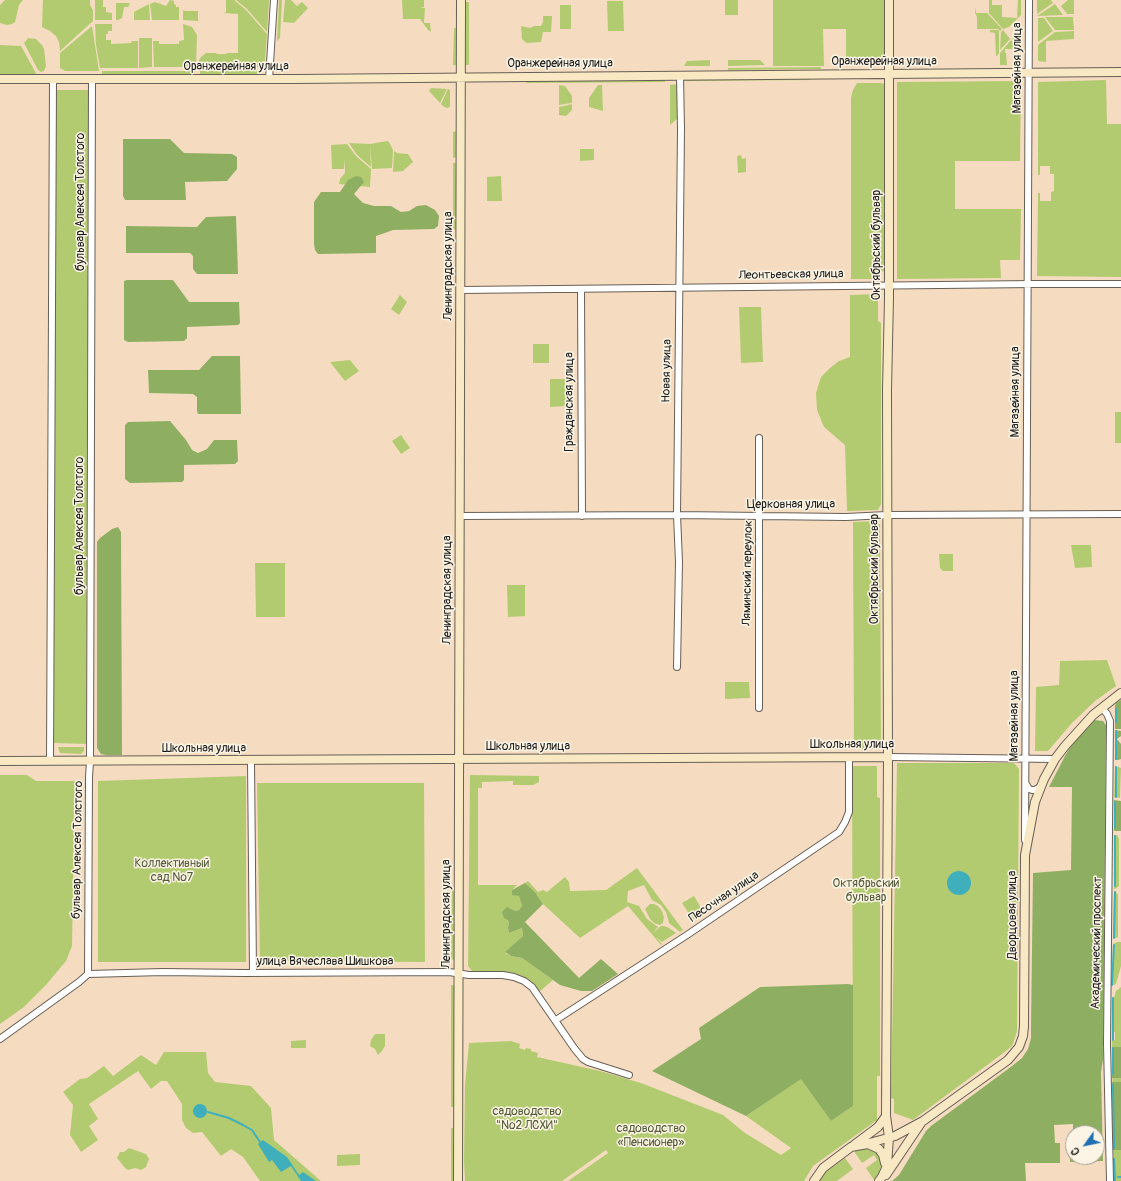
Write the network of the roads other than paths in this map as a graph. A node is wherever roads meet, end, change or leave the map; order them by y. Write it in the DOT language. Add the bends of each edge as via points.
graph roads {
  1 [pos="274,0"];
  2 [pos="461,0"];
  3 [pos="889,0"];
  4 [pos="1029,0"];
  5 [pos="1121,72"];
  6 [pos="1029,73"];
  7 [pos="889,74"];
  8 [pos="680,75"];
  9 [pos="461,77"];
  10 [pos="0,79"];
  11 [pos="53,79"];
  12 [pos="92,79"];
  13 [pos="269,79"];
  14 [pos="1028,284"];
  15 [pos="1121,284"];
  16 [pos="889,285"];
  17 [pos="680,288"];
  18 [pos="581,289"];
  19 [pos="460,290"];
  20 [pos="759,438"];
  21 [pos="1026,514"];
  22 [pos="1121,514"];
  23 [pos="676,515"];
  24 [pos="887,515"];
  25 [pos="460,516"];
  26 [pos="582,516"];
  27 [pos="760,516"];
  28 [pos="677,667"];
  29 [pos="1121,693"];
  30 [pos="759,708"];
  31 [pos="1102,708"];
  32 [pos="849,757"];
  33 [pos="888,757"];
  34 [pos="1026,758"];
  35 [pos="1055,759"];
  36 [pos="459,760"];
  37 [pos="0,761"];
  38 [pos="50,761"];
  39 [pos="251,761"];
  40 [pos="90,762"];
  41 [pos="1026,784"];
  42 [pos="1040,787"];
  43 [pos="1025,855"];
  44 [pos="253,973"];
  45 [pos="88,974"];
  46 [pos="458,974"];
  47 [pos="556,1020"];
  48 [pos="0,1039"];
  49 [pos="629,1075"];
  50 [pos="886,1116"];
  51 [pos="923,1121"];
  52 [pos="889,1137"];
  53 [pos="862,1144"];
  54 [pos="852,1148"];
  55 [pos="881,1179"];
  56 [pos="458,1181"];
  57 [pos="814,1181"];
  58 [pos="1110,1181"];
  1 -- 13 [label="street"];
  2 -- 9 [label="street, Ленинградская улица"];
  3 -- 7 [label="street, Октябрьский бульвар"];
  4 -- 6 [label="street, Магазейная улица"];
  5 -- 6 [label="street, Оранжерейная улица"];
  6 -- 7 [label="street, Оранжерейная улица"];
  6 -- 14 [label="street, Магазейная улица"];
  7 -- 8 [label="street, Оранжерейная улица"];
  7 -- 16 [label="street, Октябрьский бульвар"];
  8 -- 9 [label="street, Оранжерейная улица"];
  8 -- 17 [label="street, Новая улица"];
  9 -- 13 [label="street, Оранжерейная улица"];
  9 -- 19 [label="street, Ленинградская улица"];
  10 -- 11 [label="street, Оранжерейная улица"];
  11 -- 12 [label="street, Оранжерейная улица"];
  11 -- 38 [label="street"];
  12 -- 13 [label="street, Оранжерейная улица"];
  12 -- 40 [label="street, бульвар Алексея Толстого"];
  14 -- 15 [label="street, Леонтьевская улица"];
  14 -- 16 [label="street, Леонтьевская улица"];
  14 -- 21 [label="street, Магазейная улица"];
  16 -- 17 [label="street, Леонтьевская улица"];
  16 -- 24 [label="street, Октябрьский бульвар"];
  17 -- 18 [label="street, Леонтьевская улица"];
  17 -- 23 [label="street, Новая улица"];
  18 -- 19 [label="street, Леонтьевская улица"];
  18 -- 26 [label="street, Гражданская улица"];
  19 -- 25 [label="street, Ленинградская улица"];
  20 -- 27 [label="street, Ляминский переулок"];
  21 -- 22 [label="street, Церковная улица"];
  21 -- 24 [label="street, Церковная улица"];
  21 -- 34 [label="street, Магазейная улица"];
  23 -- 26 [label="street, Церковная улица"];
  23 -- 27 [label="street, Церковная улица"];
  23 -- 28 [label="street, Новая улица" via="679,562"];
  24 -- 27 [label="street, Церковная улица"];
  24 -- 33 [label="street, Октябрьский бульвар"];
  25 -- 26 [label="street, Церковная улица"];
  25 -- 36 [label="street, Ленинградская улица"];
  27 -- 30 [label="street, Ляминский переулок"];
  29 -- 31 [label="street, Дворцовая улица"];
  31 -- 35 [label="street, Дворцовая улица" via="1079,729"];
  31 -- 58 [label="street, Академический проспект" via="1110,721 1107,1044"];
  32 -- 33 [label="street, Школьная улица"];
  32 -- 36 [label="street, Школьная улица"];
  32 -- 47 [label="street, Песочная улица" via="849,812 839,832"];
  33 -- 34 [label="street, Школьная улица"];
  33 -- 50 [label="street, Октябрьский бульвар"];
  34 -- 35 [label="street, Школьная улица"];
  34 -- 41 [label="street, Магазейная улица"];
  35 -- 42 [label="street, Дворцовая улица"];
  36 -- 39 [label="street, Школьная улица"];
  36 -- 46 [label="street, Ленинградская улица"];
  37 -- 38 [label="street, Школьная улица"];
  38 -- 40 [label="street, Школьная улица"];
  39 -- 40 [label="street, Школьная улица"];
  39 -- 44 [label="street"];
  40 -- 45 [label="street, бульвар Алексея Толстого"];
  41 -- 42 [label="street" via="1032,790"];
  41 -- 43 [label="street, Магазейная улица"];
  42 -- 43 [label="street, Дворцовая улица" via="1030,820"];
  43 -- 51 [label="street, Дворцовая улица" via="1024,1026 1019,1048 1008,1060"];
  44 -- 45 [label="street, улица Вячеслава Шишкова"];
  44 -- 46 [label="street, улица Вячеслава Шишкова"];
  45 -- 48 [label="street"];
  46 -- 47 [label="street, улица Вячеслава Шишкова" via="503,975 524,980 536,991"];
  46 -- 56 [label="street, Ленинградская улица"];
  47 -- 49 [label="street, улица Вячеслава Шишкова" via="583,1059"];
  50 -- 52 [label="street, Октябрьский бульвар"];
  50 -- 54 [label="street" via="878,1127"];
  51 -- 52 [label="street"];
  51 -- 55 [label="street"];
  52 -- 53 [label="street"];
  52 -- 55 [label="street, Октябрьский бульвар" via="888,1160"];
  53 -- 54 [label="street"];
  53 -- 55 [label="street" via="873,1146 882,1152 885,1161"];
  54 -- 57 [label="street" via="823,1168"];
}
